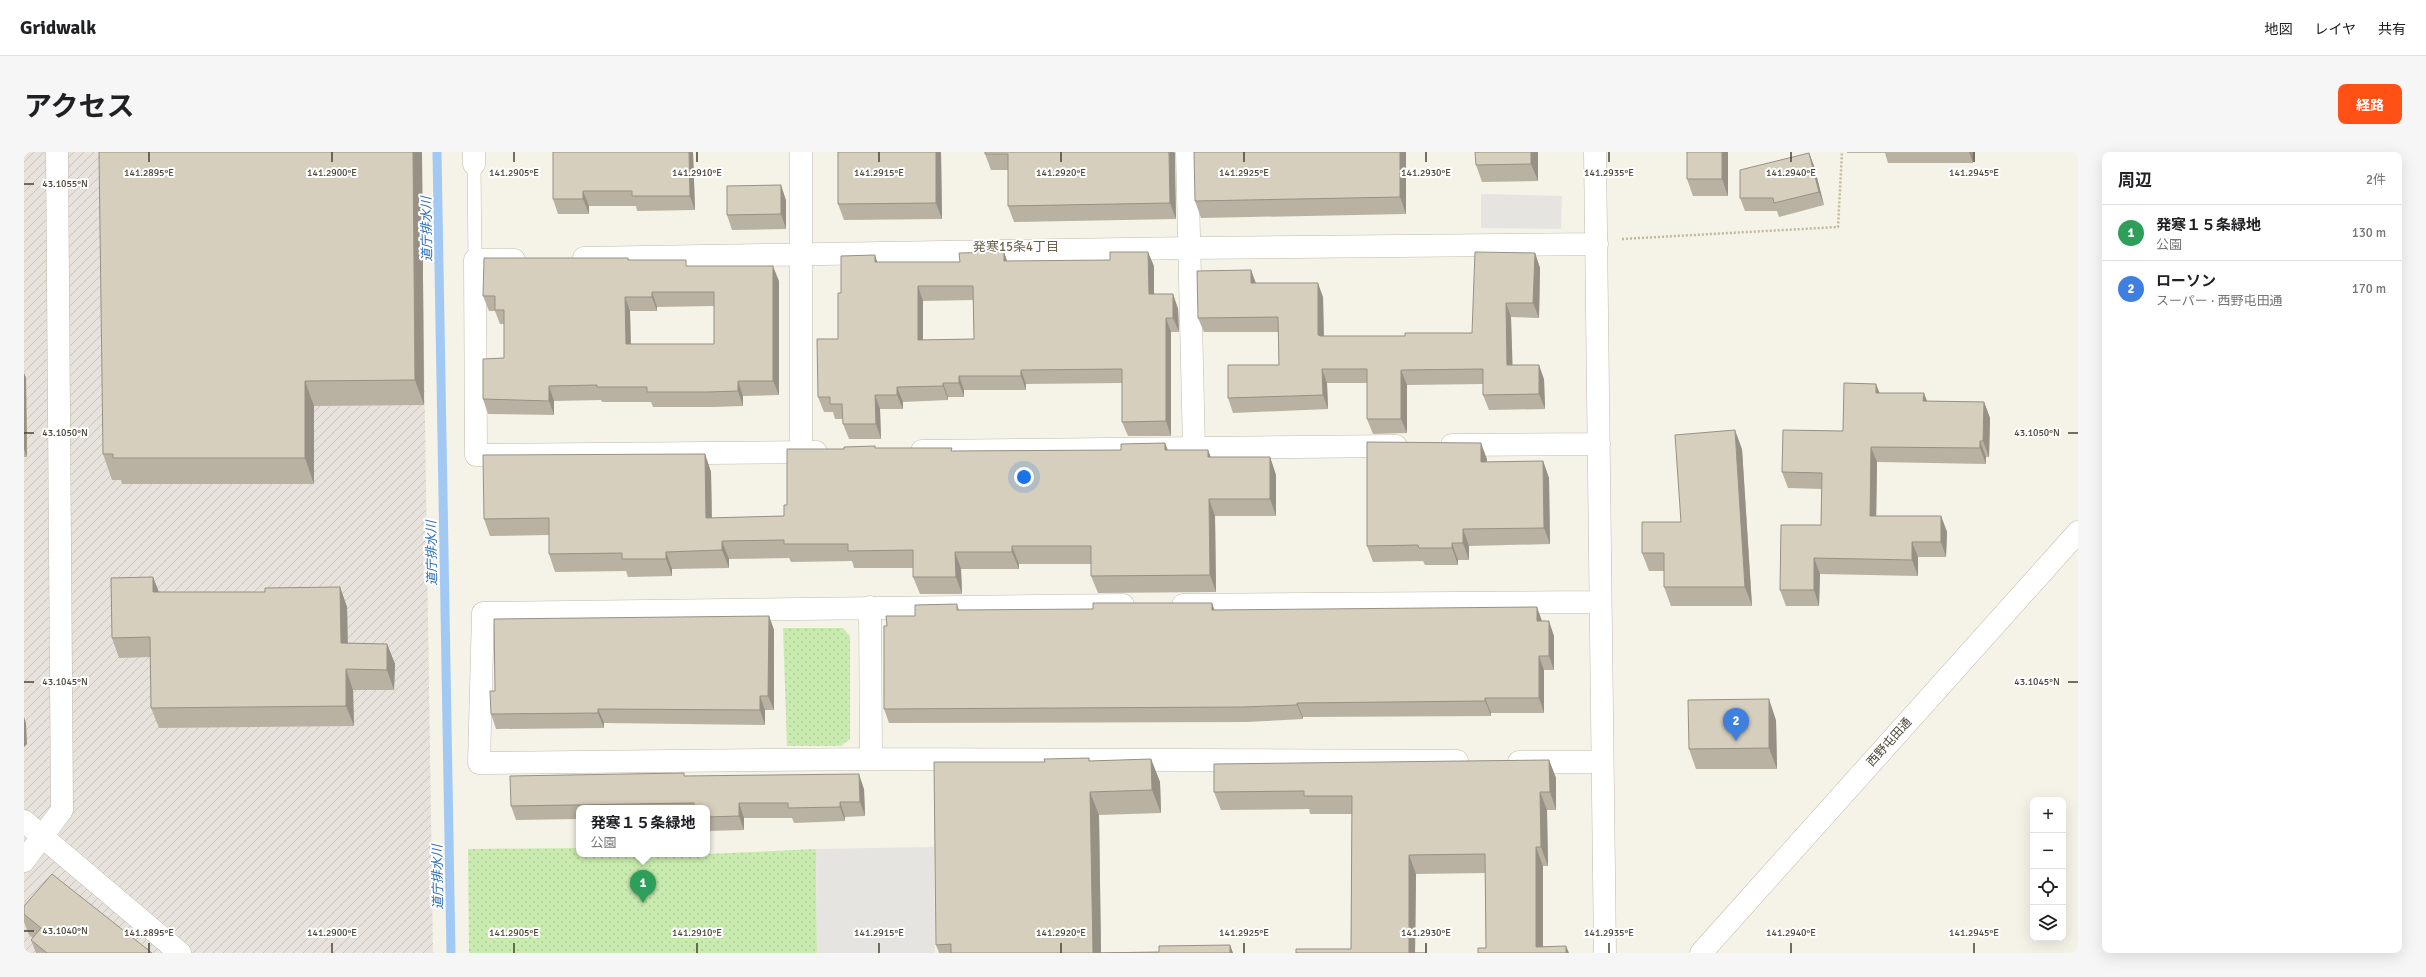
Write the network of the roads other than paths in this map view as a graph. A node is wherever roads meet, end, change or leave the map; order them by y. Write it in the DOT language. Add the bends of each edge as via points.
graph roads {
  1 [pos="57,152"];
  2 [pos="801,152"];
  3 [pos="1187,152"];
  4 [pos="1596,152"];
  5 [pos="474,158"];
  6 [pos="1597,244"];
  7 [pos="1189,248"];
  8 [pos="801,254"];
  9 [pos="562,259"];
  10 [pos="475,260"];
  11 [pos="530,260"];
  12 [pos="1599,444"];
  13 [pos="1194,448"];
  14 [pos="903,451"];
  15 [pos="801,452"];
  16 [pos="840,452"];
  17 [pos="2078,532"];
  18 [pos="1600,602"];
  19 [pos="1140,605"];
  20 [pos="1163,605"];
  21 [pos="870,607"];
  22 [pos="871,760"];
  23 [pos="1475,762"];
  24 [pos="1499,762"];
  25 [pos="1602,762"];
  26 [pos="24,820"];
  27 [pos="43,837"];
  28 [pos="24,861"];
  29 [pos="180,953"];
  30 [pos="1605,953"];
  31 [pos="1701,953"];
  1 -- 27 [label="street" via="62,810"];
  2 -- 8 [label="street"];
  3 -- 7 [label="street"];
  4 -- 6 [label="street"];
  5 -- 10 [label="lane"];
  6 -- 7 [label="street"];
  6 -- 12 [label="street"];
  7 -- 8 [label="street"];
  7 -- 13 [label="street"];
  8 -- 9 [label="street"];
  8 -- 15 [label="street"];
  10 -- 11 [label="street"];
  10 -- 15 [label="street" via="476,455"];
  12 -- 13 [label="street"];
  12 -- 18 [label="street"];
  13 -- 14 [label="street"];
  15 -- 16 [label="street"];
  17 -- 31 [label="street, 西野屯田通"];
  18 -- 20 [label="street"];
  18 -- 25 [label="street"];
  19 -- 21 [label="street"];
  21 -- 22 [label="street"];
  21 -- 22 [label="street" via="483,613 479,764"];
  22 -- 23 [label="street"];
  24 -- 25 [label="street"];
  25 -- 30 [label="street"];
  26 -- 27 [label="street"];
  27 -- 28 [label="street"];
  27 -- 29 [label="street"];
}
